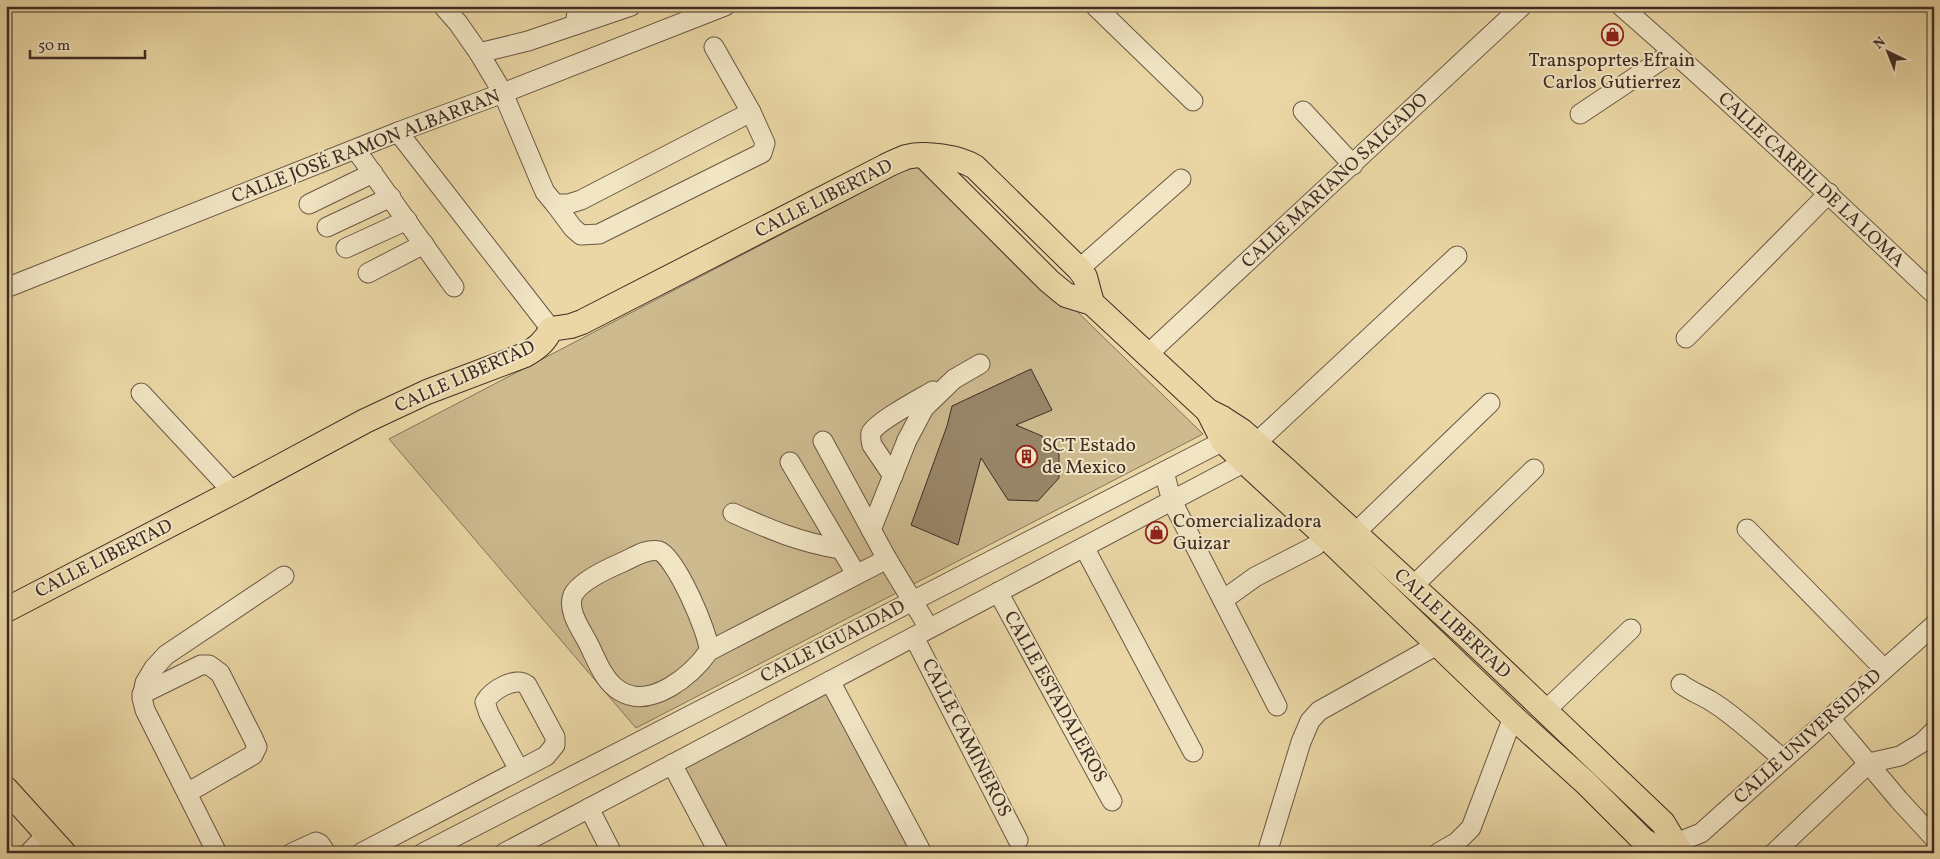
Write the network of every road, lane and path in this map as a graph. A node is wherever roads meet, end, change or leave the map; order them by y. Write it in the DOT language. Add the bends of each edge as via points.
graph roads {
  1 [pos="443,6"];
  2 [pos="578,6"];
  3 [pos="726,6"];
  4 [pos="1522,6"];
  5 [pos="1621,6"];
  6 [pos="624,7"];
  7 [pos="1104,9"];
  8 [pos="597,12"];
  9 [pos="575,25"];
  10 [pos="714,47"];
  11 [pos="1673,52"];
  12 [pos="479,54"];
  13 [pos="504,93"];
  14 [pos="1193,101"];
  15 [pos="1302,111"];
  16 [pos="751,112"];
  17 [pos="1580,114"];
  18 [pos="398,132"];
  19 [pos="356,150"];
  20 [pos="923,155"];
  21 [pos="1353,165"];
  22 [pos="373,173"];
  23 [pos="1181,179"];
  24 [pos="1829,193"];
  25 [pos="391,197"];
  26 [pos="309,204"];
  27 [pos="555,204"];
  28 [pos="407,220"];
  29 [pos="327,227"];
  30 [pos="424,244"];
  31 [pos="346,248"];
  32 [pos="1457,256"];
  33 [pos="1079,269"];
  34 [pos="368,273"];
  35 [pos="454,287"];
  36 [pos="6,288"];
  37 [pos="1934,294"];
  38 [pos="1092,303"];
  39 [pos="551,329"];
  40 [pos="1686,338"];
  41 [pos="1147,355"];
  42 [pos="980,364"];
  43 [pos="954,379"];
  44 [pos="141,392"];
  45 [pos="1490,403"];
  46 [pos="823,441"];
  47 [pos="1242,444"];
  48 [pos="790,462"];
  49 [pos="1534,469"];
  50 [pos="1164,472"];
  51 [pos="893,476"];
  52 [pos="233,492"];
  53 [pos="1172,501"];
  54 [pos="733,513"];
  55 [pos="871,530"];
  56 [pos="1747,530"];
  57 [pos="1355,533"];
  58 [pos="1324,536"];
  59 [pos="1084,547"];
  60 [pos="840,549"];
  61 [pos="887,559"];
  62 [pos="856,574"];
  63 [pos="284,576"];
  64 [pos="1413,586"];
  65 [pos="998,592"];
  66 [pos="1223,600"];
  67 [pos="913,601"];
  68 [pos="6,610"];
  69 [pos="1934,625"];
  70 [pos="1631,629"];
  71 [pos="922,632"];
  72 [pos="1437,645"];
  73 [pos="709,651"];
  74 [pos="1884,669"];
  75 [pos="830,681"];
  76 [pos="1681,684"];
  77 [pos="142,694"];
  78 [pos="1277,706"];
  79 [pos="1544,711"];
  80 [pos="1513,717"];
  81 [pos="1830,718"];
  82 [pos="1934,731"];
  83 [pos="1192,752"];
  84 [pos="1784,759"];
  85 [pos="1869,763"];
  86 [pos="672,764"];
  87 [pos="519,770"];
  88 [pos="6,789"];
  89 [pos="187,793"];
  90 [pos="1112,801"];
  91 [pos="589,808"];
  92 [pos="47,834"];
  93 [pos="1934,838"];
  94 [pos="1018,840"];
  95 [pos="1668,849"];
  96 [pos="506,852"];
  97 [pos="29,853"];
  98 [pos="64,853"];
  99 [pos="217,853"];
  100 [pos="292,853"];
  101 [pos="326,853"];
  102 [pos="361,853"];
  103 [pos="424,853"];
  104 [pos="612,853"];
  105 [pos="719,853"];
  106 [pos="922,853"];
  107 [pos="1267,853"];
  108 [pos="1438,853"];
  109 [pos="1774,853"];
  1 -- 12 [label="street"];
  2 -- 9 [label="street"];
  3 -- 13 [label="street, CALLE JOSÉ RAMON ALBARRAN"];
  4 -- 21 [label="street, CALLE MARIANO SALGADO"];
  5 -- 11 [label="street, CALLE CARRIL DE LA LOMA"];
  6 -- 8 [label="street"];
  7 -- 14 [label="street"];
  8 -- 9 [label="street"];
  9 -- 12 [label="street"];
  10 -- 16 [label="street"];
  11 -- 17 [label="street"];
  11 -- 24 [label="street, CALLE CARRIL DE LA LOMA"];
  12 -- 13 [label="street"];
  13 -- 18 [label="street, CALLE JOSÉ RAMON ALBARRAN"];
  13 -- 27 [label="street" via="545,192"];
  15 -- 21 [label="street"];
  16 -- 27 [label="street" via="582,200"];
  16 -- 27 [label="street" via="765,143 762,153 599,234 582,235"];
  18 -- 19 [label="street, CALLE JOSÉ RAMON ALBARRAN"];
  18 -- 39 [label="street"];
  19 -- 22 [label="street"];
  19 -- 36 [label="street, CALLE JOSÉ RAMON ALBARRAN"];
  20 -- 33 [label="main road, CALLE LIBERTAD" via="967,162 975,167"];
  20 -- 38 [label="main road, CALLE LIBERTAD" via="1049,282 1066,295"];
  20 -- 39 [label="main road, CALLE LIBERTAD" via="896,161 582,322"];
  21 -- 41 [label="street, CALLE MARIANO SALGADO"];
  22 -- 25 [label="street"];
  22 -- 26 [label="street"];
  23 -- 33 [label="street"];
  24 -- 37 [label="street, CALLE CARRIL DE LA LOMA"];
  24 -- 40 [label="street"];
  25 -- 28 [label="street"];
  25 -- 29 [label="street"];
  28 -- 30 [label="street"];
  28 -- 31 [label="street"];
  30 -- 34 [label="street"];
  30 -- 35 [label="street"];
  32 -- 47 [label="street"];
  33 -- 38 [label="main road, CALLE LIBERTAD" via="1085,277"];
  38 -- 41 [label="main road, CALLE LIBERTAD"];
  39 -- 52 [label="main road, CALLE LIBERTAD" via="538,347 525,355 426,392"];
  41 -- 47 [label="main road, CALLE LIBERTAD"];
  42 -- 43 [label="street"];
  43 -- 51 [label="street" via="924,408"];
  43 -- 51 [label="street" via="881,422 871,432 872,445"];
  44 -- 52 [label="street"];
  45 -- 57 [label="street"];
  46 -- 55 [label="street, CALLE CAMINEROS"];
  47 -- 50 [label="street, CALLE IGUALDAD"];
  47 -- 53 [label="street, CALLE IGUALDAD"];
  47 -- 57 [label="main road, CALLE LIBERTAD"];
  47 -- 58 [label="main road, CALLE LIBERTAD"];
  48 -- 60 [label="street"];
  49 -- 64 [label="street"];
  50 -- 53 [label="street"];
  50 -- 67 [label="street, CALLE IGUALDAD"];
  51 -- 55 [label="street"];
  52 -- 68 [label="main road, CALLE LIBERTAD"];
  53 -- 59 [label="street, CALLE IGUALDAD"];
  53 -- 66 [label="street"];
  54 -- 60 [label="street" via="793,539"];
  55 -- 61 [label="street, CALLE CAMINEROS"];
  56 -- 74 [label="street"];
  57 -- 64 [label="main road, CALLE LIBERTAD"];
  58 -- 66 [label="street" via="1315,546 1255,577"];
  58 -- 72 [label="main road, CALLE LIBERTAD"];
  59 -- 65 [label="street, CALLE IGUALDAD"];
  59 -- 83 [label="street"];
  60 -- 62 [label="street"];
  61 -- 62 [label="street"];
  61 -- 67 [label="street, CALLE CAMINEROS"];
  62 -- 73 [label="street"];
  63 -- 77 [label="street" via="166,655 148,676"];
  64 -- 79 [label="main road, CALLE LIBERTAD"];
  65 -- 71 [label="street, CALLE IGUALDAD"];
  65 -- 90 [label="street, CALLE ESTADALEROS"];
  66 -- 78 [label="street"];
  67 -- 71 [label="street, CALLE CAMINEROS"];
  67 -- 103 [label="street, CALLE IGUALDAD"];
  69 -- 74 [label="street, CALLE UNIVERSIDAD"];
  70 -- 79 [label="street"];
  71 -- 75 [label="street, CALLE IGUALDAD"];
  71 -- 94 [label="street, CALLE CAMINEROS"];
  72 -- 80 [label="main road, CALLE LIBERTAD"];
  72 -- 107 [label="street" via="1319,711 1310,721"];
  73 -- 73 [label="street" via="708,638 692,601 670,560 660,552 650,550 614,566 584,583 572,597 575,619 604,675 619,691 628,695 638,698 658,693 692,670"];
  74 -- 81 [label="street, CALLE UNIVERSIDAD"];
  75 -- 86 [label="street, CALLE IGUALDAD"];
  75 -- 106 [label="street"];
  76 -- 84 [label="street" via="1711,700"];
  77 -- 89 [label="street" via="145,710"];
  77 -- 89 [label="street" via="201,665 209,666 220,673 254,738 256,747 253,755"];
  79 -- 95 [label="main road, CALLE LIBERTAD" via="1663,823"];
  80 -- 95 [label="main road, CALLE LIBERTAD" via="1643,840"];
  80 -- 108 [label="street" via="1471,828 1457,842"];
  81 -- 84 [label="street, CALLE UNIVERSIDAD"];
  81 -- 85 [label="street"];
  82 -- 85 [label="street" via="1900,756"];
  84 -- 95 [label="street, CALLE UNIVERSIDAD" via="1701,833"];
  85 -- 93 [label="street"];
  85 -- 109 [label="street"];
  86 -- 91 [label="street, CALLE IGUALDAD"];
  86 -- 105 [label="street"];
  87 -- 87 [label="street" via="546,756 556,741 527,685 513,682 491,693 485,702"];
  87 -- 102 [label="street"];
  88 -- 92 [label="main road"];
  89 -- 99 [label="street"];
  91 -- 96 [label="street, CALLE IGUALDAD"];
  91 -- 104 [label="street"];
  92 -- 97 [label="street"];
  92 -- 98 [label="main road"];
  100 -- 101 [label="street" via="316,842"];
}
